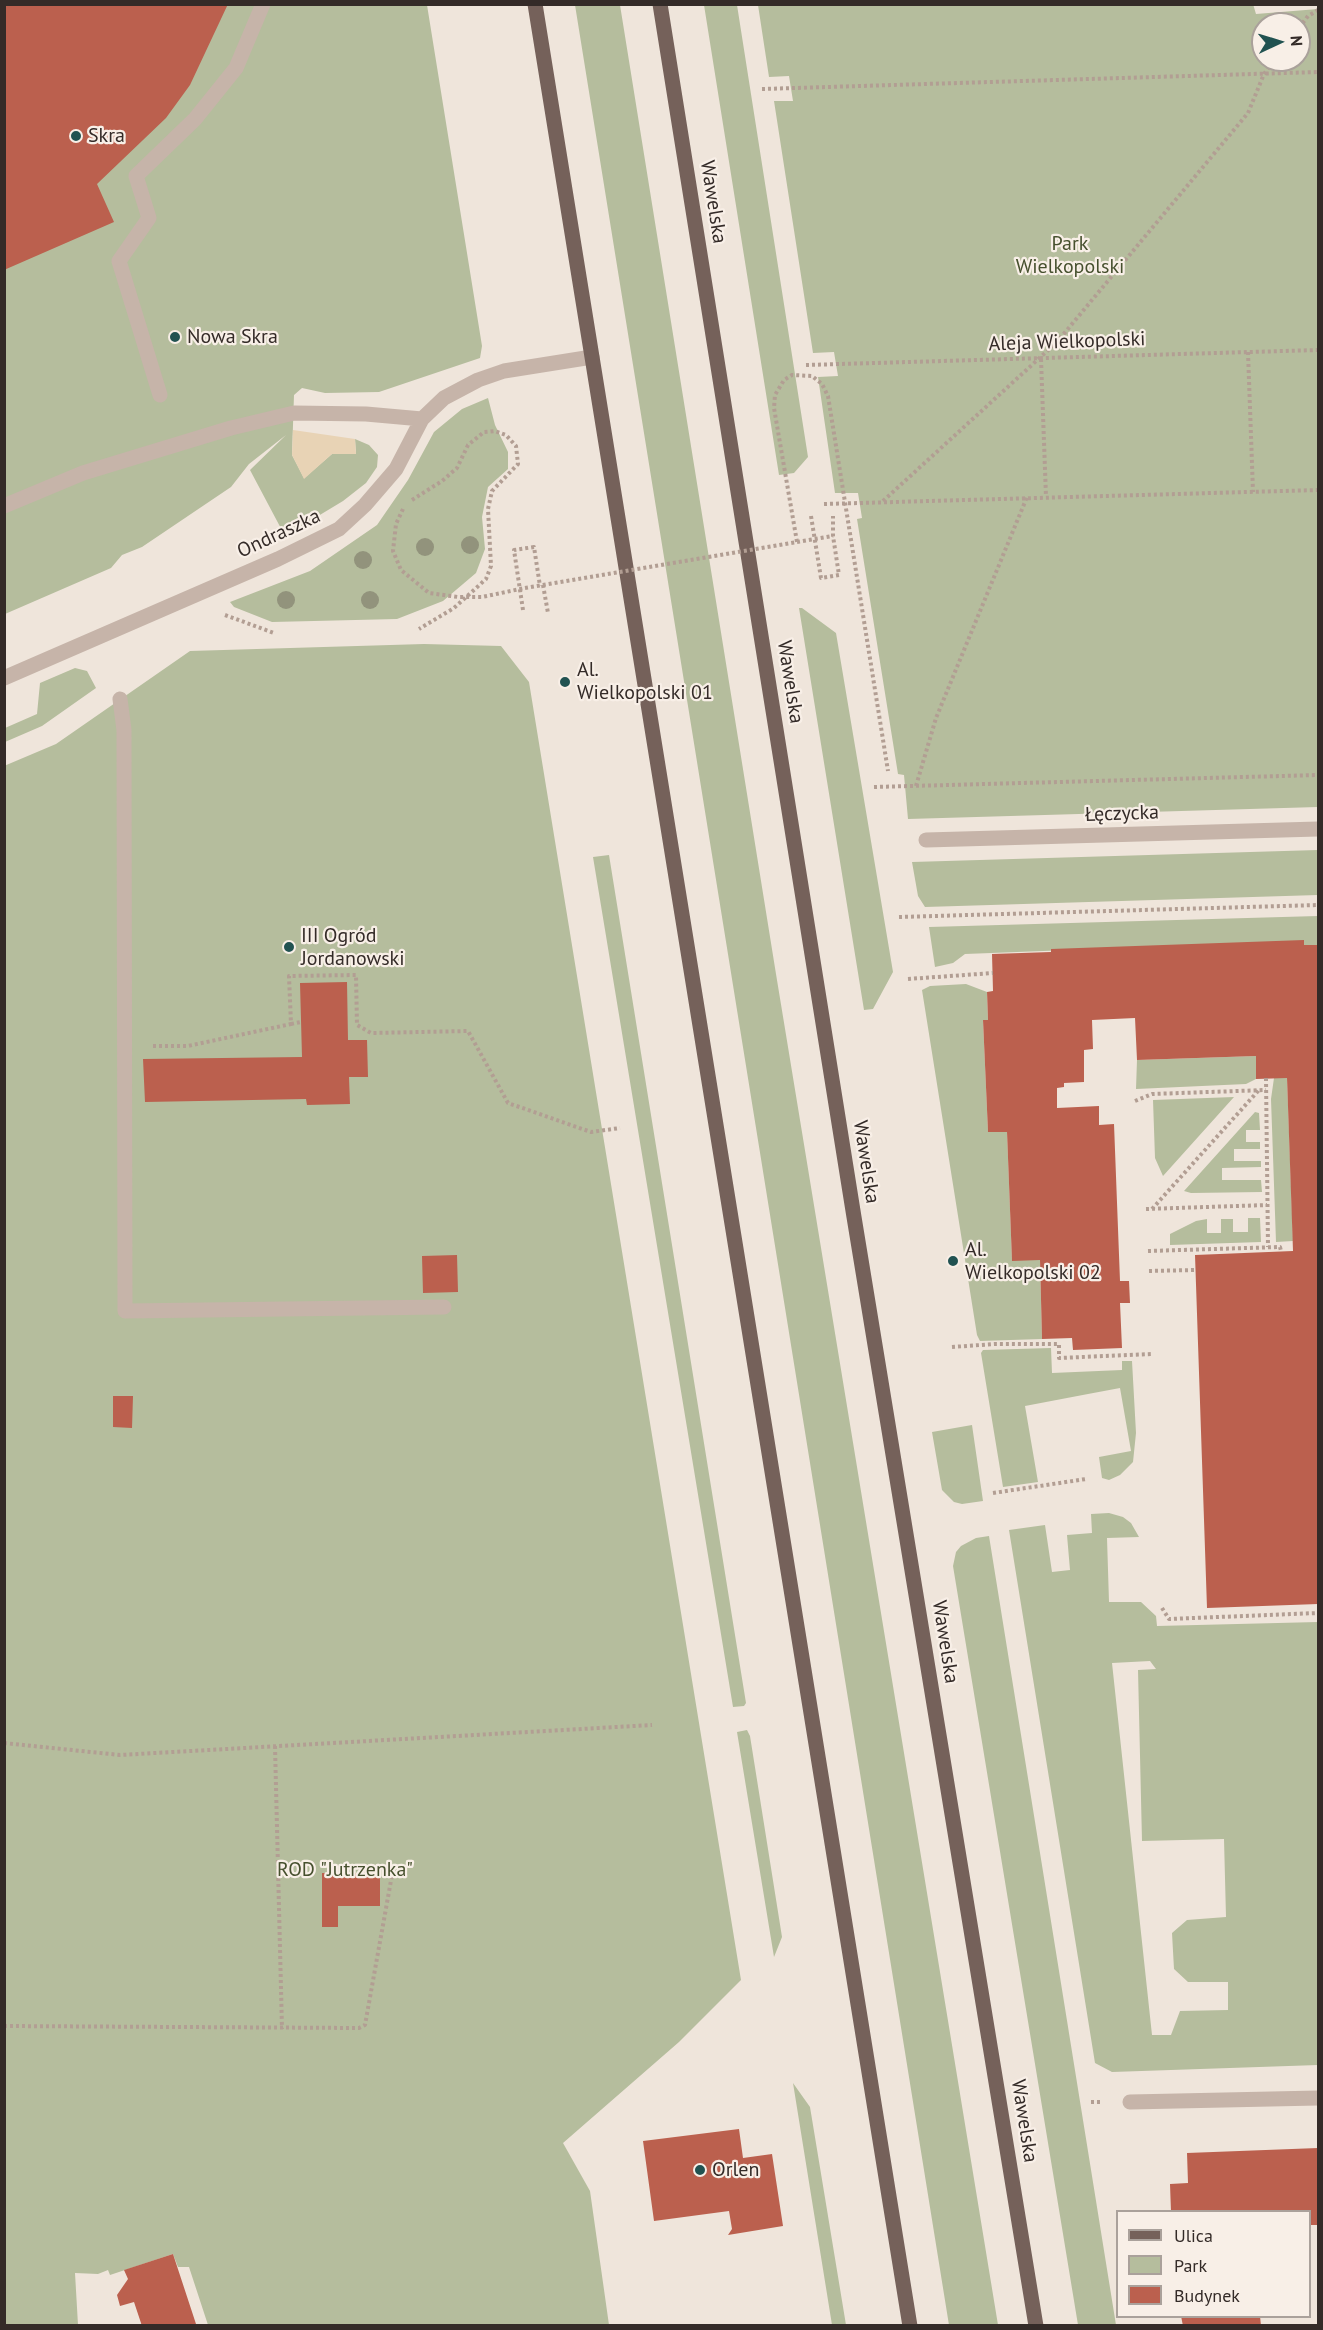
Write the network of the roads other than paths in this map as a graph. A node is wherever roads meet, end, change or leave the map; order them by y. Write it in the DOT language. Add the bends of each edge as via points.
graph roads {
  1 [pos="263,4"];
  2 [pos="535,4"];
  3 [pos="660,4"];
  4 [pos="592,357"];
  5 [pos="160,395"];
  6 [pos="422,419"];
  7 [pos="4,506"];
  8 [pos="4,678"];
  9 [pos="120,699"];
  10 [pos="1318,829"];
  11 [pos="926,840"];
  12 [pos="444,1307"];
  13 [pos="1318,2098"];
  14 [pos="1130,2102"];
  15 [pos="910,2325"];
  16 [pos="1036,2325"];
  1 -- 5 [label="street" via="236,68 195,118 136,176 149,218 119,261"];
  2 -- 4 [label="main road"];
  3 -- 16 [label="main road, Wawelska"];
  4 -- 6 [label="street, Ondraszka" via="504,371 478,380 444,398"];
  4 -- 15 [label="main road"];
  6 -- 7 [label="street" via="294,412 83,473"];
  6 -- 8 [label="street, Ondraszka" via="396,469 339,529"];
  9 -- 12 [label="street" via="124,730 125,1311"];
  10 -- 11 [label="street, Łęczycka"];
  13 -- 14 [label="street"];
}
